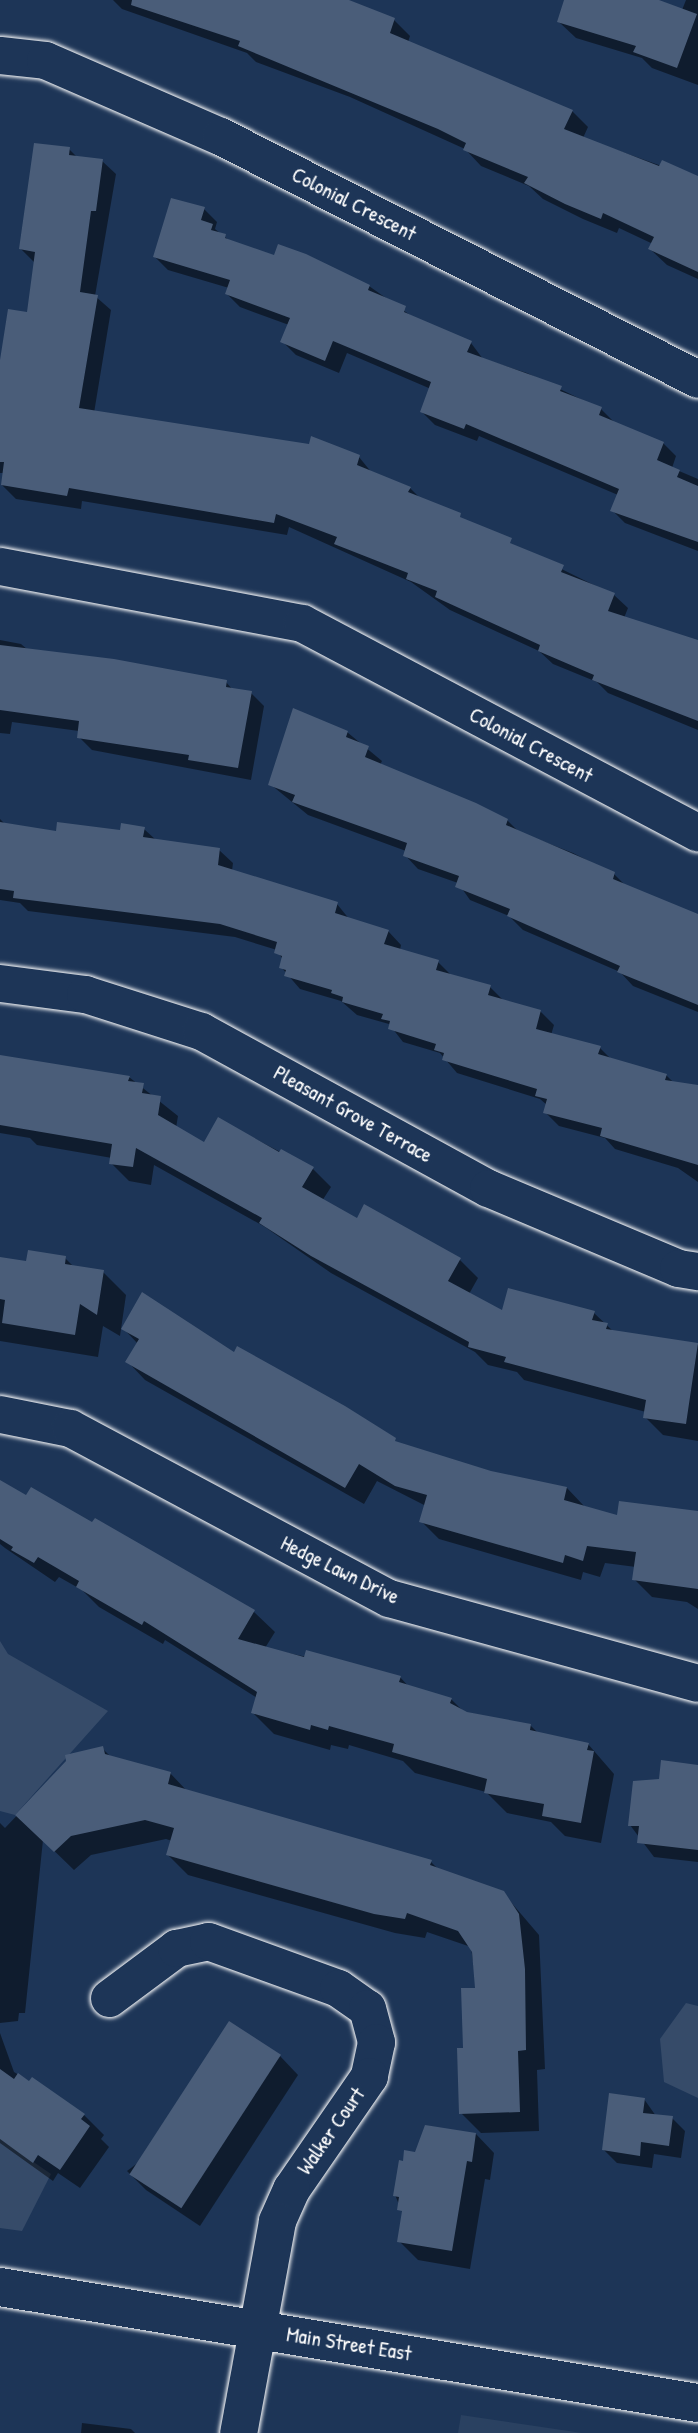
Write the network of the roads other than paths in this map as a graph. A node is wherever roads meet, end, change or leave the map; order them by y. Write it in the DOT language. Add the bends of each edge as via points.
graph roads {
  1 [pos="0,55"];
  2 [pos="698,379"];
  3 [pos="0,566"];
  4 [pos="698,833"];
  5 [pos="0,983"];
  6 [pos="698,1271"];
  7 [pos="0,1414"];
  8 [pos="698,1683"];
  9 [pos="109,1998"];
  10 [pos="0,2287"];
  11 [pos="257,2330"];
  12 [pos="698,2403"];
  13 [pos="238,2433"];
  1 -- 2 [label="street, Colonial Crescent" via="45,60 220,136"];
  3 -- 4 [label="street, Colonial Crescent" via="302,623"];
  5 -- 6 [label="street, Pleasant Grove Terrace" via="85,994 201,1031 488,1188 678,1268"];
  7 -- 8 [label="street, Hedge Lawn Drive" via="70,1428 389,1598"];
  9 -- 11 [label="street, Walker Court" via="176,1948 208,1941 338,1989 367,2008 376,2042 369,2076 291,2189 277,2221"];
  10 -- 11 [label="main road, Main Street East"];
  11 -- 12 [label="main road, Main Street East"];
  11 -- 13 [label="street, Walker Court"];
}
